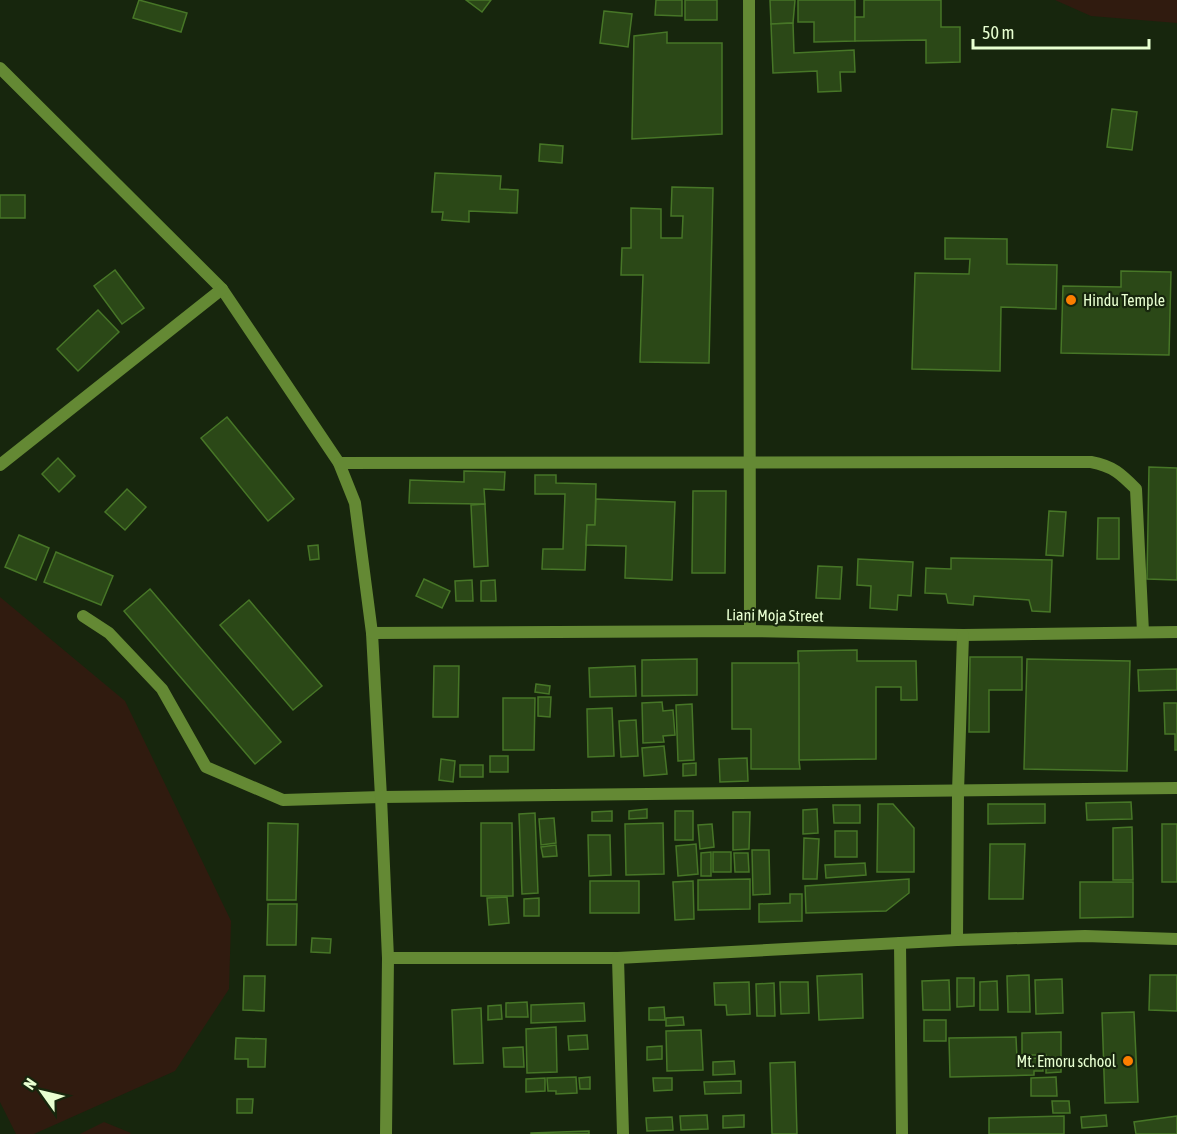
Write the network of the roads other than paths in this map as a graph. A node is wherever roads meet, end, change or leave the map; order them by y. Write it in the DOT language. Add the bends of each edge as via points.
graph roads {
  1 [pos="749,0"];
  2 [pos="0,68"];
  3 [pos="222,289"];
  4 [pos="339,463"];
  5 [pos="750,464"];
  6 [pos="0,465"];
  7 [pos="83,616"];
  8 [pos="750,631"];
  9 [pos="1143,632"];
  10 [pos="1177,632"];
  11 [pos="372,633"];
  12 [pos="963,635"];
  13 [pos="1177,788"];
  14 [pos="958,792"];
  15 [pos="381,797"];
  16 [pos="1177,939"];
  17 [pos="957,940"];
  18 [pos="900,943"];
  19 [pos="388,958"];
  20 [pos="618,958"];
  21 [pos="386,1134"];
  22 [pos="623,1134"];
  23 [pos="902,1134"];
  1 -- 5 [label="street"];
  2 -- 3 [label="street"];
  3 -- 4 [label="street"];
  3 -- 6 [label="street"];
  4 -- 5 [label="street"];
  4 -- 11 [label="street" via="355,504"];
  5 -- 8 [label="street"];
  5 -- 9 [label="street" via="1107,465 1136,489"];
  7 -- 15 [label="street" via="109,633 162,689 206,767 284,800"];
  8 -- 11 [label="street, Liani Moja Street"];
  8 -- 12 [label="street, Liani Moja Street"];
  9 -- 10 [label="street, Liani Moja Street"];
  9 -- 12 [label="street, Liani Moja Street"];
  11 -- 15 [label="street"];
  12 -- 14 [label="street"];
  13 -- 14 [label="street"];
  14 -- 15 [label="street"];
  14 -- 17 [label="street"];
  15 -- 19 [label="street"];
  16 -- 17 [label="street" via="1085,936"];
  17 -- 18 [label="street"];
  18 -- 20 [label="street"];
  18 -- 23 [label="street"];
  19 -- 20 [label="street"];
  19 -- 21 [label="street"];
  20 -- 22 [label="street"];
}
